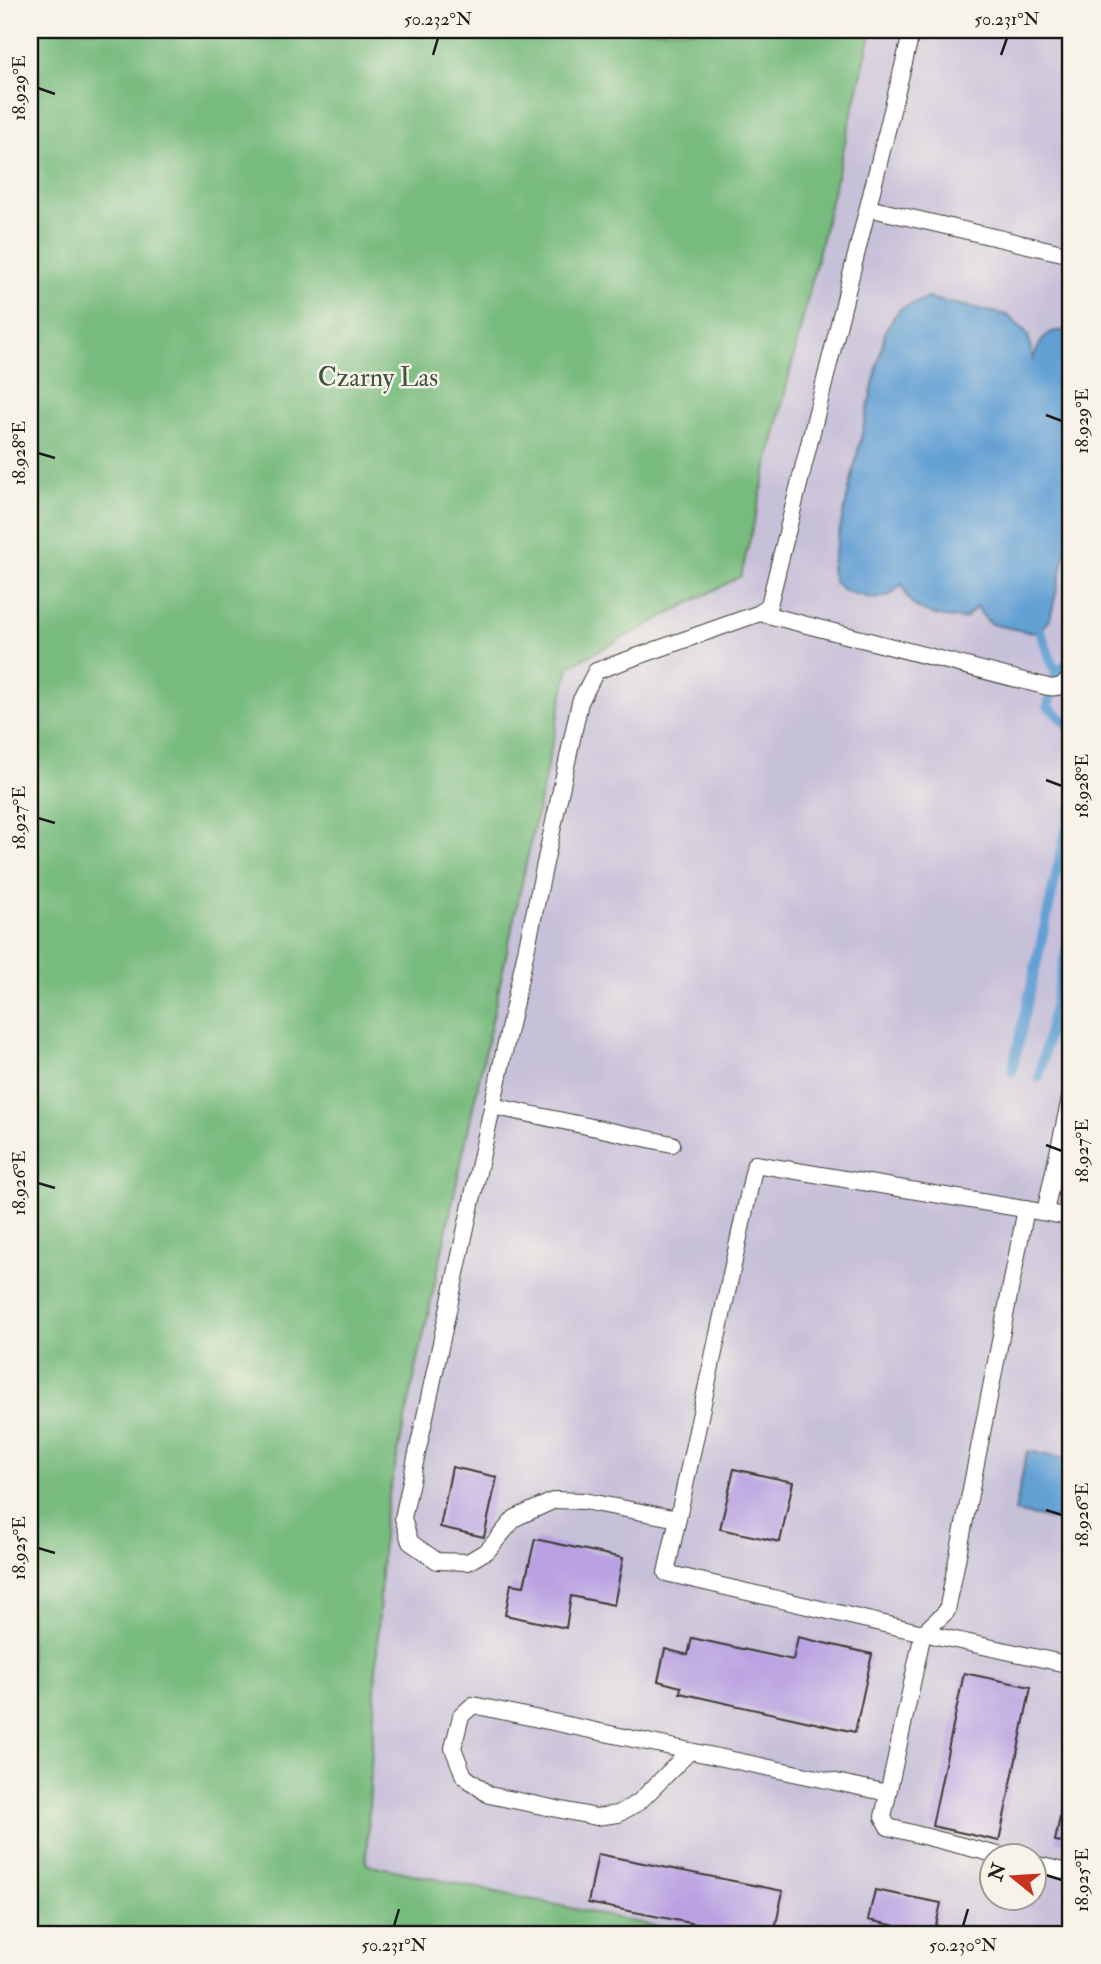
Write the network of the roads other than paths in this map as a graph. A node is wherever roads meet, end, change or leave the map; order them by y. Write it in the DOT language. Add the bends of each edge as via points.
graph roads {
  1 [pos="912,30"];
  2 [pos="868,208"];
  3 [pos="1071,256"];
  4 [pos="760,613"];
  5 [pos="1071,677"];
  6 [pos="1071,1094"];
  7 [pos="492,1106"];
  8 [pos="672,1144"];
  9 [pos="1026,1209"];
  10 [pos="1045,1212"];
  11 [pos="1071,1217"];
  12 [pos="678,1519"];
  13 [pos="923,1633"];
  14 [pos="1071,1665"];
  15 [pos="690,1751"];
  16 [pos="888,1793"];
  17 [pos="978,1850"];
  18 [pos="1048,1867"];
  19 [pos="1071,1873"];
  1 -- 2 [label="lane"];
  2 -- 3 [label="lane"];
  2 -- 4 [label="lane" via="769,605"];
  4 -- 5 [label="lane" via="1052,688"];
  4 -- 7 [label="lane" via="596,671 580,702"];
  6 -- 10 [label="lane"];
  7 -- 8 [label="lane"];
  7 -- 12 [label="lane" via="403,1518 410,1542 437,1561 468,1562 488,1550 515,1518 555,1500"];
  9 -- 10 [label="lane"];
  9 -- 12 [label="lane" via="755,1164"];
  9 -- 13 [label="lane" via="947,1611"];
  10 -- 11 [label="lane"];
  12 -- 13 [label="lane" via="666,1573"];
  13 -- 14 [label="lane"];
  13 -- 16 [label="lane"];
  15 -- 15 [label="lane" via="639,1802 618,1814 596,1817 489,1794 464,1776 453,1748 461,1716 473,1705"];
  15 -- 16 [label="lane"];
  16 -- 17 [label="lane" via="883,1818 888,1827"];
  18 -- 19 [label="lane"];
}
